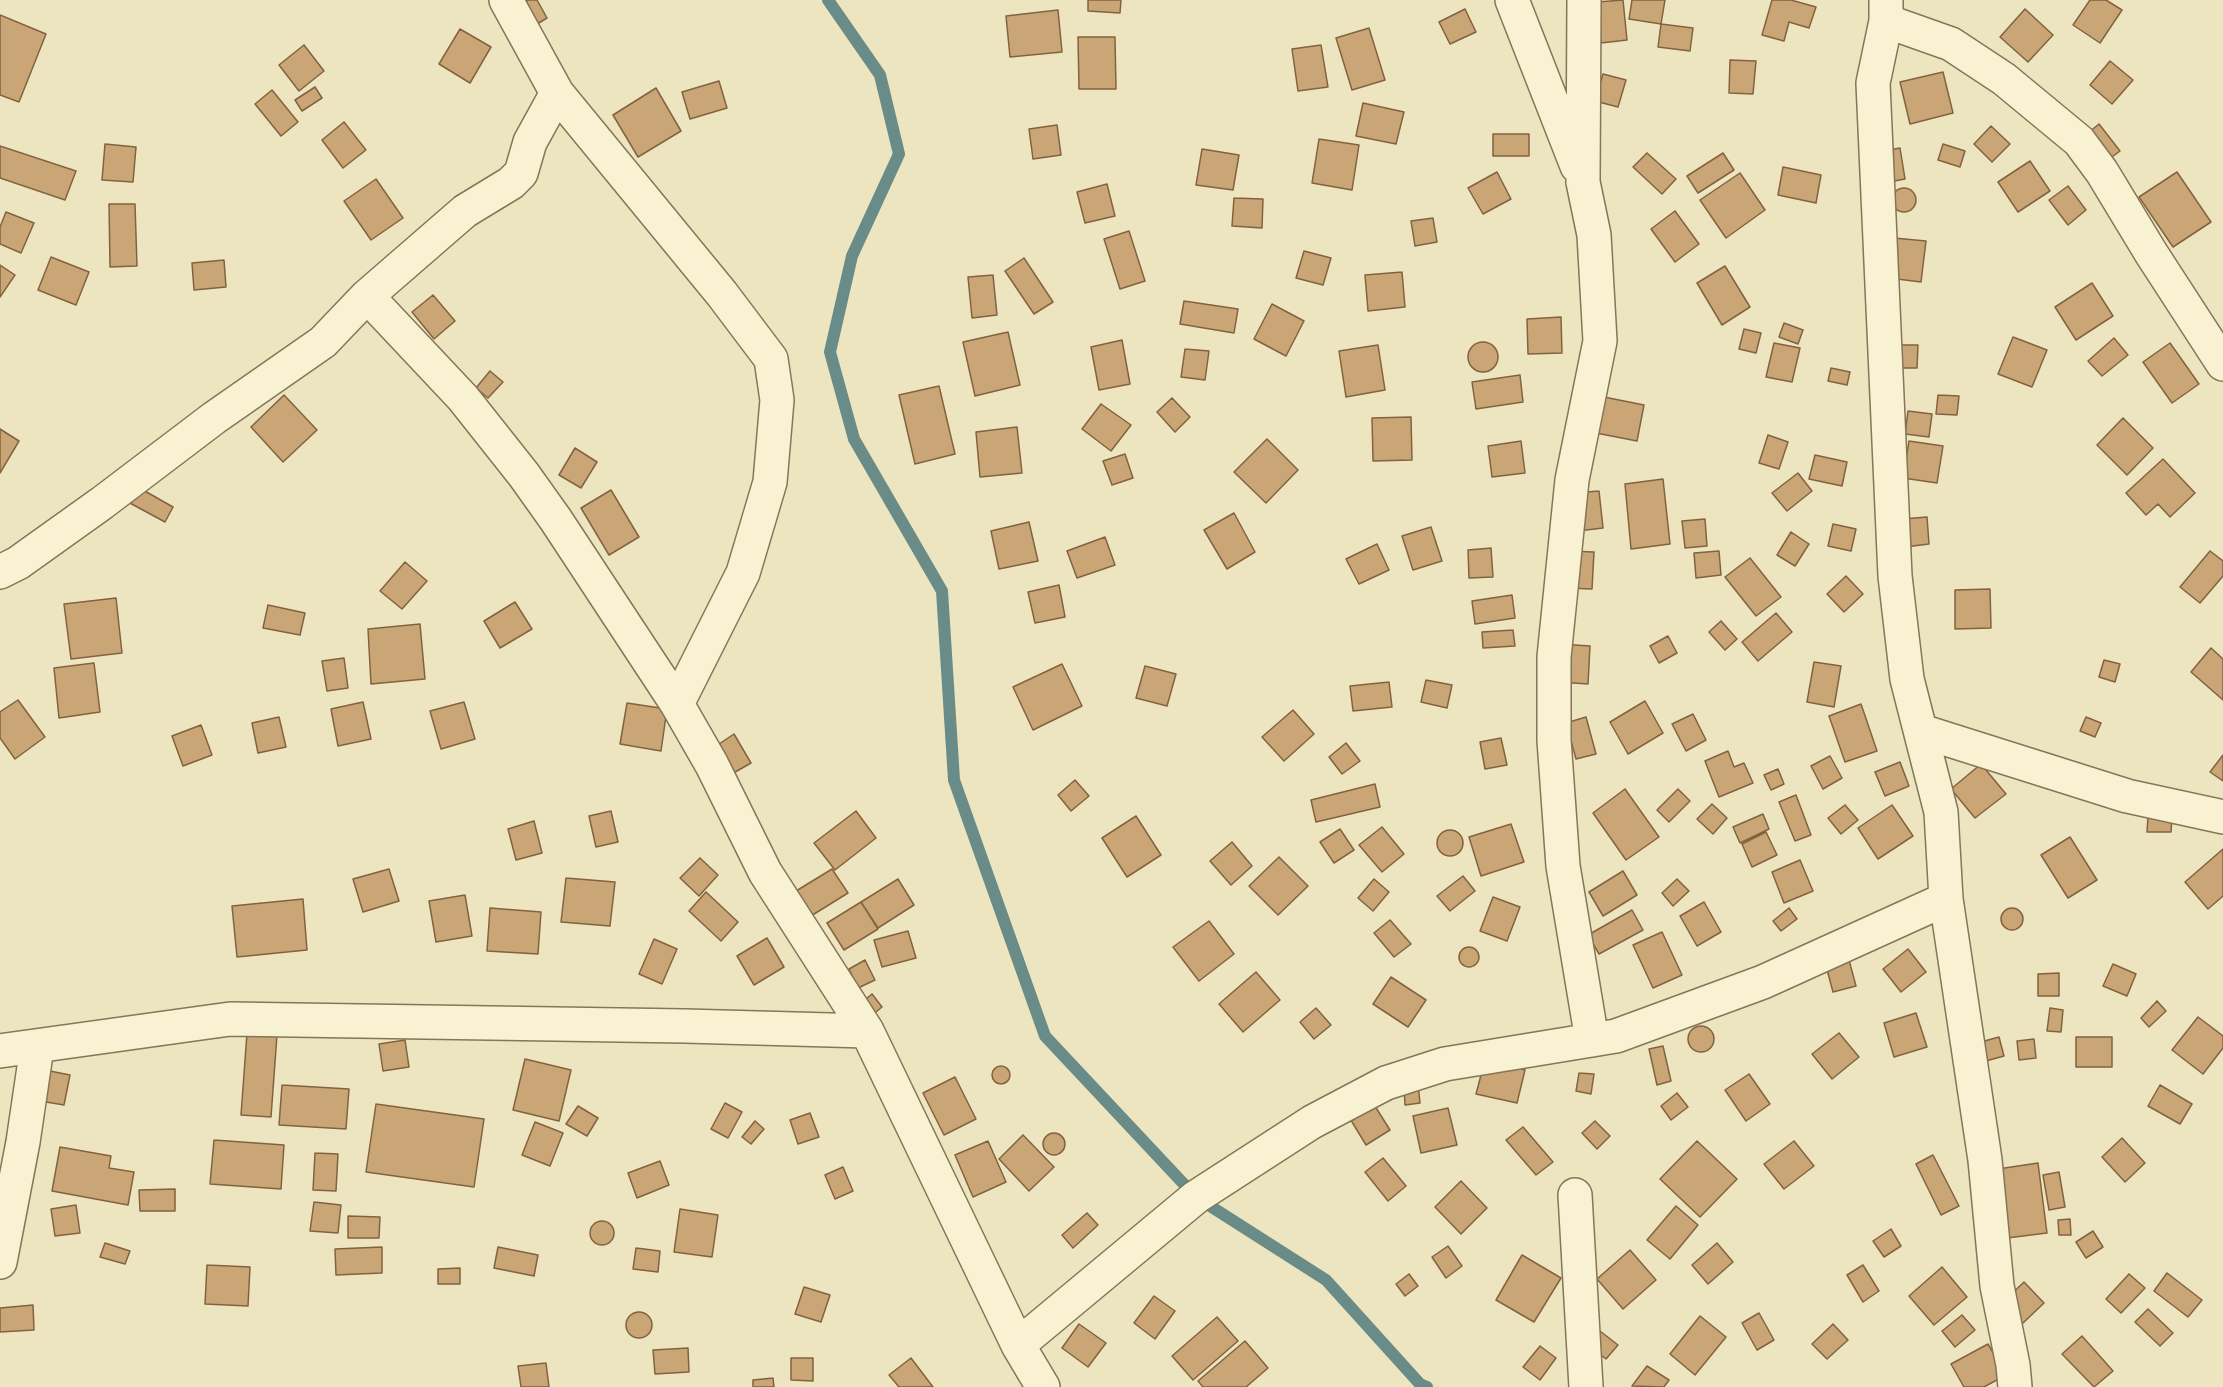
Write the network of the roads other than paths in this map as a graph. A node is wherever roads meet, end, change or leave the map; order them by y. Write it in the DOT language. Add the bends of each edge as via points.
graph roads {
  1 [pos="506,0"];
  2 [pos="1512,0"];
  3 [pos="1584,0"];
  4 [pos="1886,10"];
  5 [pos="557,93"];
  6 [pos="1583,182"];
  7 [pos="367,296"];
  8 [pos="2223,364"];
  9 [pos="0,572"];
  10 [pos="677,704"];
  11 [pos="1920,731"];
  12 [pos="2223,817"];
  13 [pos="1946,899"];
  14 [pos="867,1031"];
  15 [pos="1592,1040"];
  16 [pos="37,1047"];
  17 [pos="0,1051"];
  18 [pos="1575,1195"];
  19 [pos="0,1262"];
  20 [pos="1018,1345"];
  21 [pos="1043,1387"];
  22 [pos="1586,1387"];
  23 [pos="2015,1387"];
  1 -- 5 [label="street"];
  2 -- 6 [label="street"];
  3 -- 6 [label="street"];
  4 -- 8 [label="street" via="2004,79 2079,141"];
  4 -- 11 [label="street" via="1873,83 1888,456 1895,576 1907,679"];
  5 -- 7 [label="street" via="530,142 521,173 465,211"];
  5 -- 10 [label="street" via="771,358 777,400 770,482 742,573"];
  6 -- 15 [label="street" via="1594,235 1600,340 1572,480 1554,657 1554,740 1563,866"];
  7 -- 9 [label="street" via="323,342 18,563"];
  7 -- 10 [label="street" via="463,398 524,474"];
  10 -- 14 [label="street" via="765,872"];
  11 -- 12 [label="street" via="2127,796"];
  11 -- 13 [label="street" via="1941,812"];
  13 -- 15 [label="street" via="1763,982 1616,1036"];
  13 -- 23 [label="street" via="1985,1160 1997,1286"];
  14 -- 16 [label="street" via="230,1019"];
  14 -- 20 [label="street"];
  15 -- 20 [label="street" via="1445,1064 1386,1083 1312,1122 1196,1197"];
  16 -- 17 [label="street"];
  16 -- 19 [label="street"];
  18 -- 22 [label="street"];
  20 -- 21 [label="street"];
}
